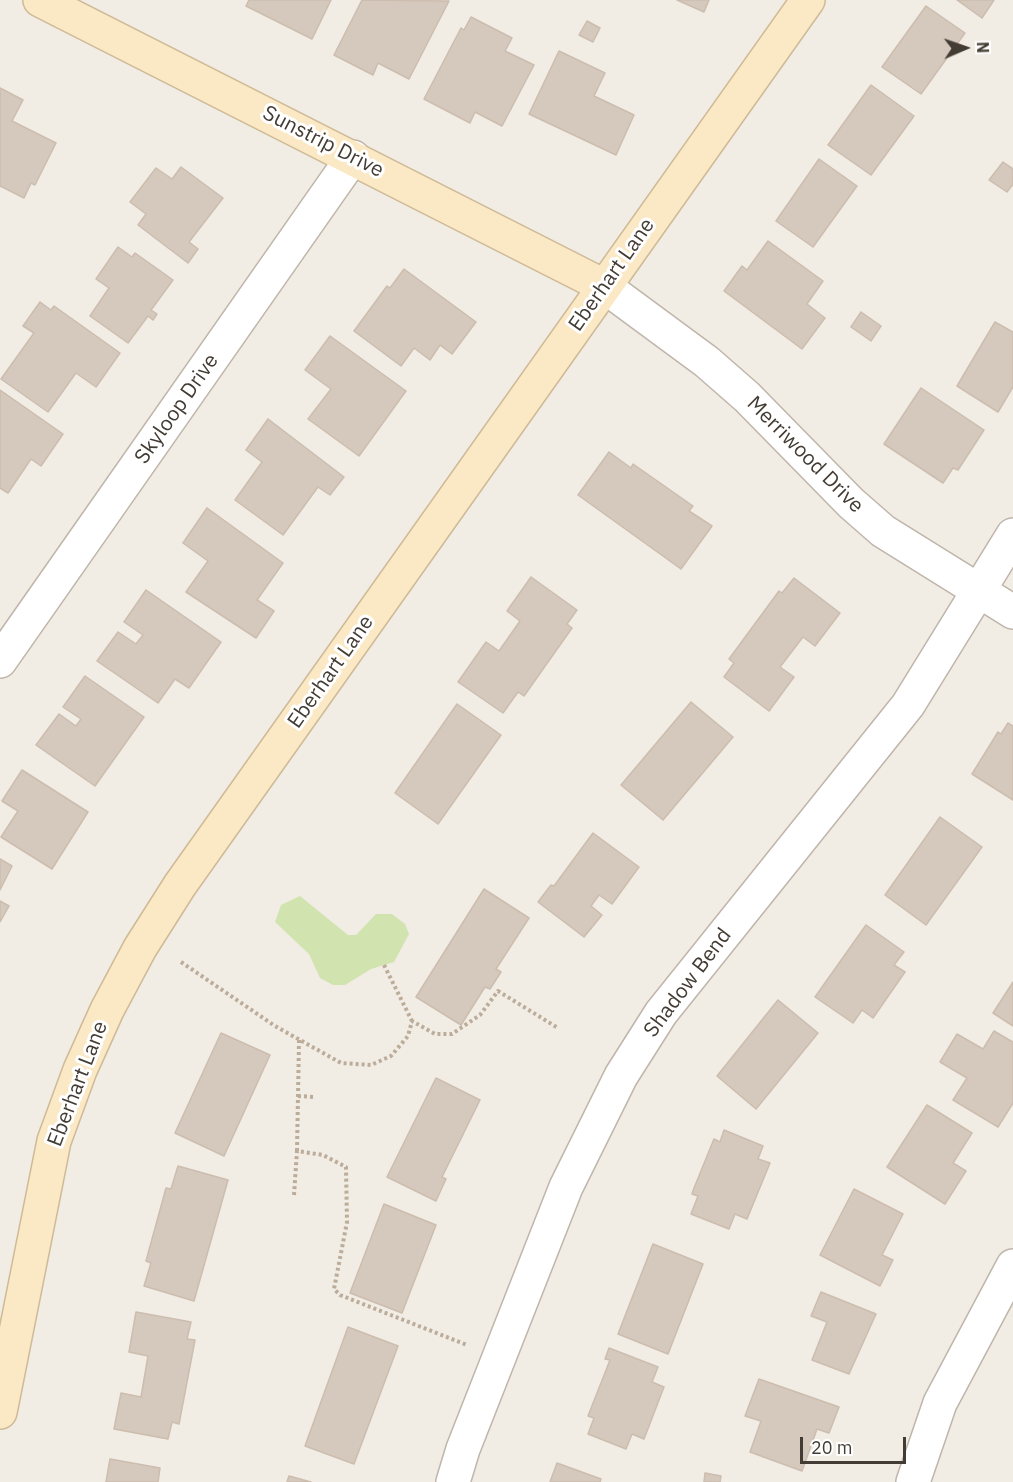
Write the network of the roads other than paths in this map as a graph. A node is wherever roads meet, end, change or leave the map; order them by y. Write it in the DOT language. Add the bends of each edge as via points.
graph roads {
  1 [pos="40,0"];
  2 [pos="808,0"];
  3 [pos="353,157"];
  4 [pos="604,286"];
  5 [pos="1013,535"];
  6 [pos="979,589"];
  7 [pos="1013,612"];
  8 [pos="0,661"];
  9 [pos="1013,1266"];
  10 [pos="0,1412"];
  11 [pos="453,1482"];
  12 [pos="913,1482"];
  1 -- 3 [label="street, Sunstrip Drive"];
  2 -- 4 [label="street, Eberhart Lane"];
  3 -- 4 [label="street, Sunstrip Drive"];
  3 -- 8 [label="street, Skyloop Drive"];
  4 -- 6 [label="street, Merriwood Drive" via="739,390 850,503 883,531"];
  4 -- 10 [label="street, Eberhart Lane" via="180,885 140,948 89,1050 54,1141"];
  5 -- 6 [label="street, Shadow Bend"];
  6 -- 7 [label="street, Merriwood Drive"];
  6 -- 11 [label="street, Shadow Bend" via="908,705 661,1013 621,1076 566,1187"];
  9 -- 12 [label="street" via="940,1403"];
}
